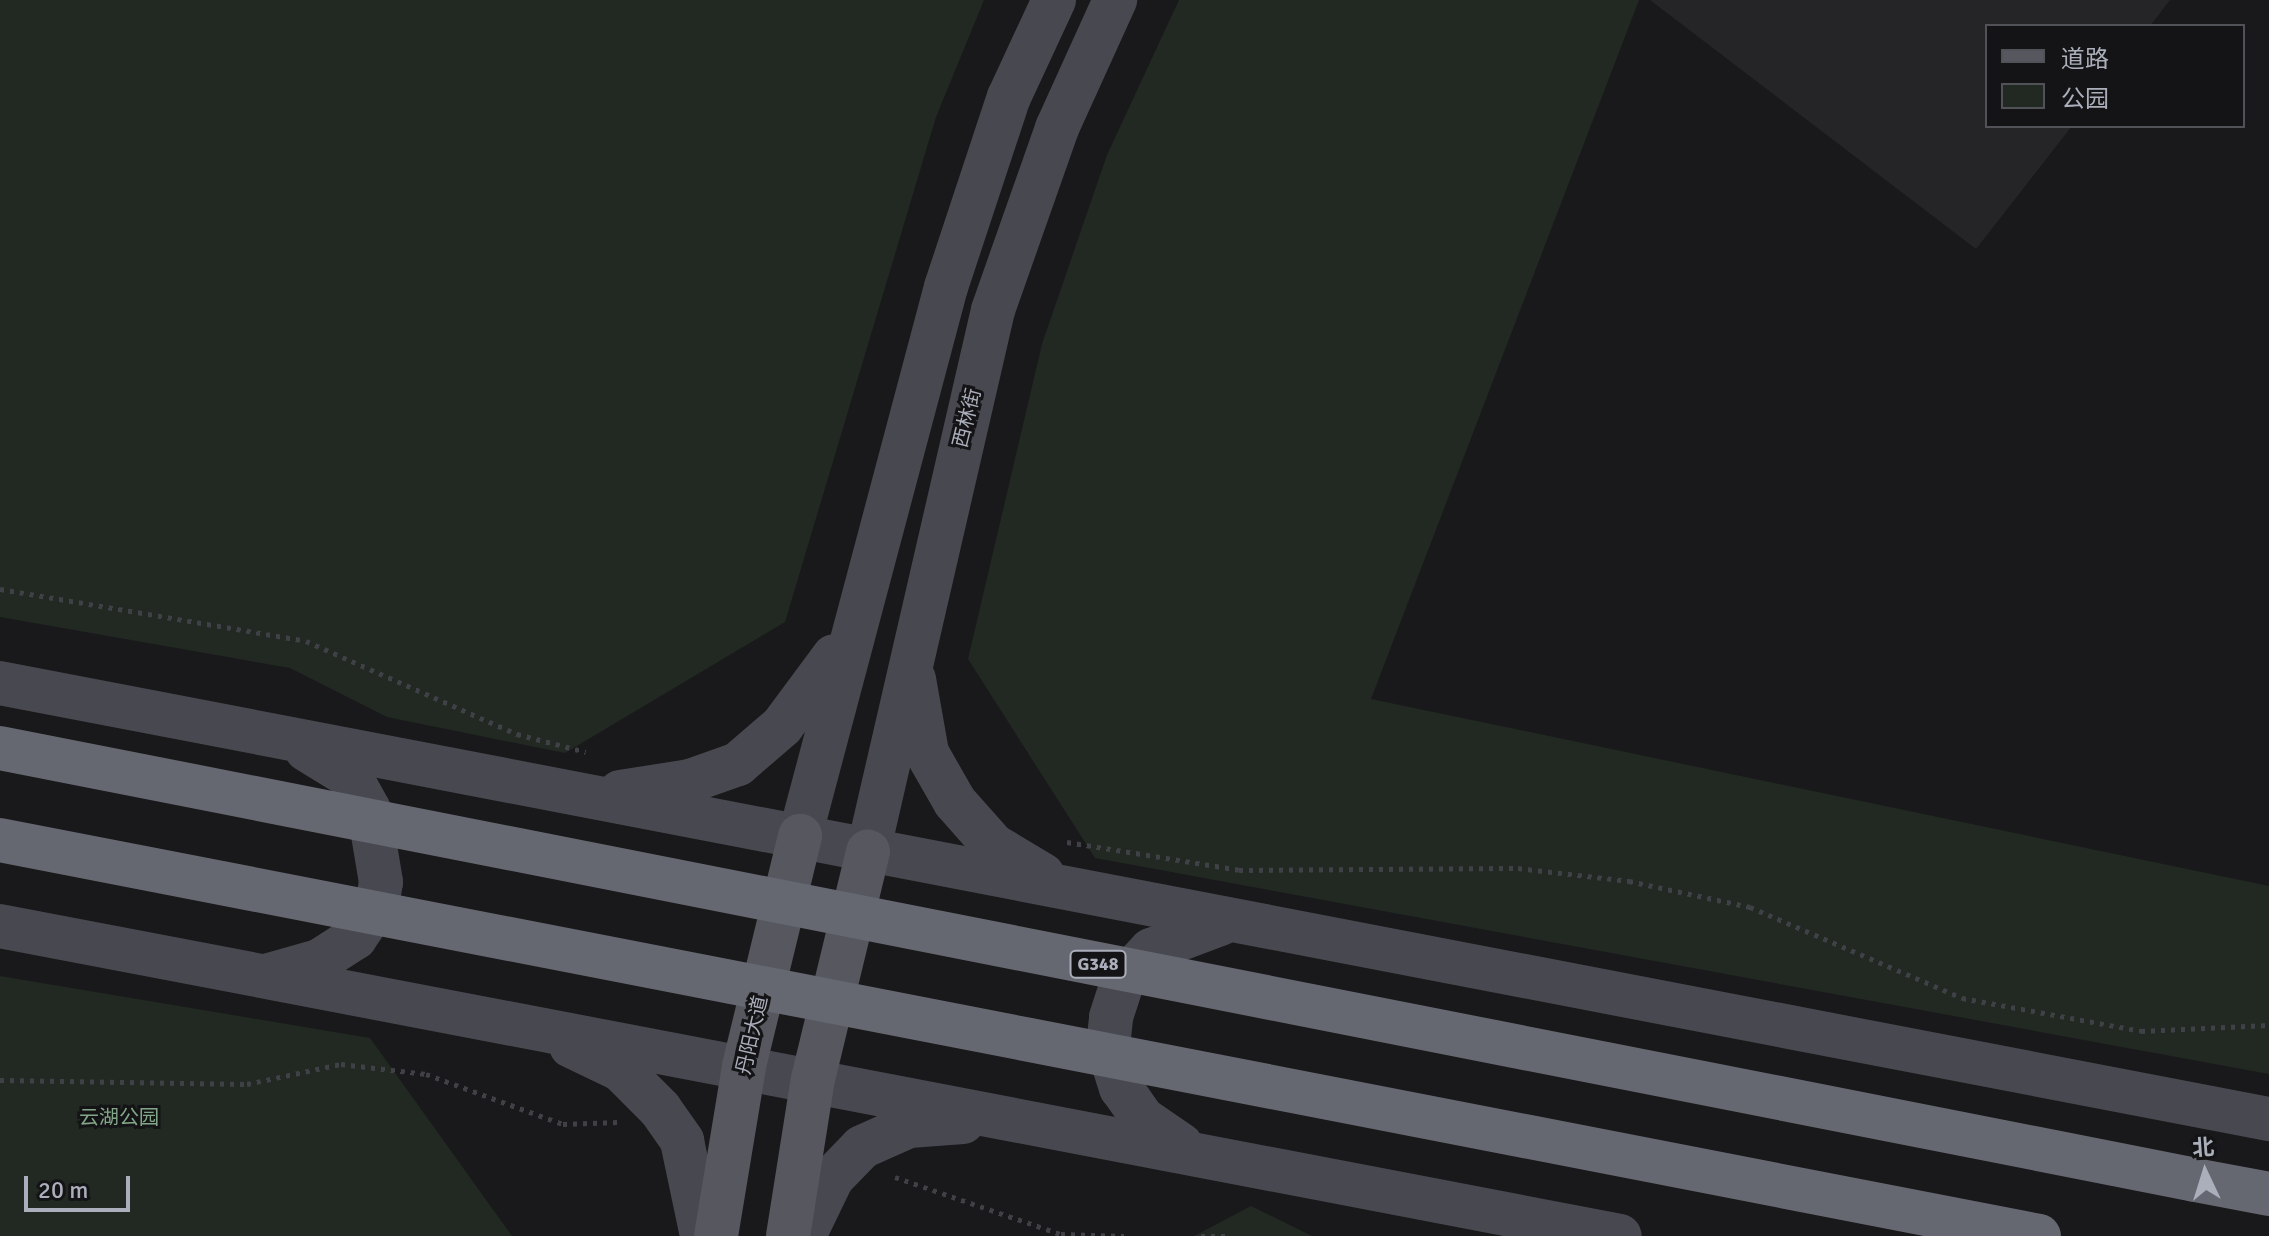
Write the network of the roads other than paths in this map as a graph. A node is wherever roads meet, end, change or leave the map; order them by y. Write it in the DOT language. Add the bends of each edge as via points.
graph roads {
  1 [pos="1054,0"];
  2 [pos="1115,0"];
  3 [pos="850,629"];
  4 [pos="911,644"];
  5 [pos="0,683"];
  6 [pos="297,743"];
  7 [pos="0,748"];
  8 [pos="562,794"];
  9 [pos="800,836"];
  10 [pos="0,840"];
  11 [pos="868,852"];
  12 [pos="1073,892"];
  13 [pos="1226,923"];
  14 [pos="0,926"];
  15 [pos="260,977"];
  16 [pos="526,1024"];
  17 [pos="744,1066"];
  18 [pos="813,1079"];
  19 [pos="2269,1119"];
  20 [pos="1048,1124"];
  21 [pos="1189,1150"];
  22 [pos="2269,1194"];
  23 [pos="702,1236"];
  24 [pos="716,1236"];
  25 [pos="788,1236"];
  26 [pos="804,1236"];
  27 [pos="1620,1236"];
  28 [pos="2039,1236"];
  1 -- 3 [label="street" via="1009,97 946,287"];
  2 -- 4 [label="street, 西林街" via="1057,128 993,310"];
  3 -- 8 [label="street" via="792,714 738,764 637,791"];
  3 -- 9 [label="street"];
  4 -- 11 [label="street, 西林街"];
  4 -- 12 [label="street" via="927,753 955,802 993,845"];
  5 -- 6 [label="street"];
  6 -- 8 [label="street"];
  6 -- 15 [label="street" via="351,777 381,848 381,882 377,905 355,938 319,961"];
  7 -- 22 [label="highway, G348, bridge"];
  8 -- 9 [label="street"];
  9 -- 11 [label="street"];
  9 -- 17 [label="main road, 丹阳大道"];
  10 -- 28 [label="highway, bridge"];
  11 -- 12 [label="street"];
  11 -- 18 [label="main road"];
  12 -- 13 [label="street"];
  13 -- 19 [label="street"];
  13 -- 21 [label="street" via="1151,950 1123,980 1111,1017 1108,1047 1121,1088 1143,1119"];
  14 -- 15 [label="street"];
  15 -- 16 [label="street"];
  16 -- 17 [label="street"];
  16 -- 23 [label="street" via="621,1070 660,1109 682,1141"];
  17 -- 18 [label="street"];
  17 -- 24 [label="main road, 丹阳大道"];
  18 -- 20 [label="street"];
  18 -- 25 [label="main road"];
  20 -- 21 [label="street"];
  20 -- 26 [label="street" via="909,1126 862,1147 832,1178"];
  21 -- 27 [label="street"];
}
